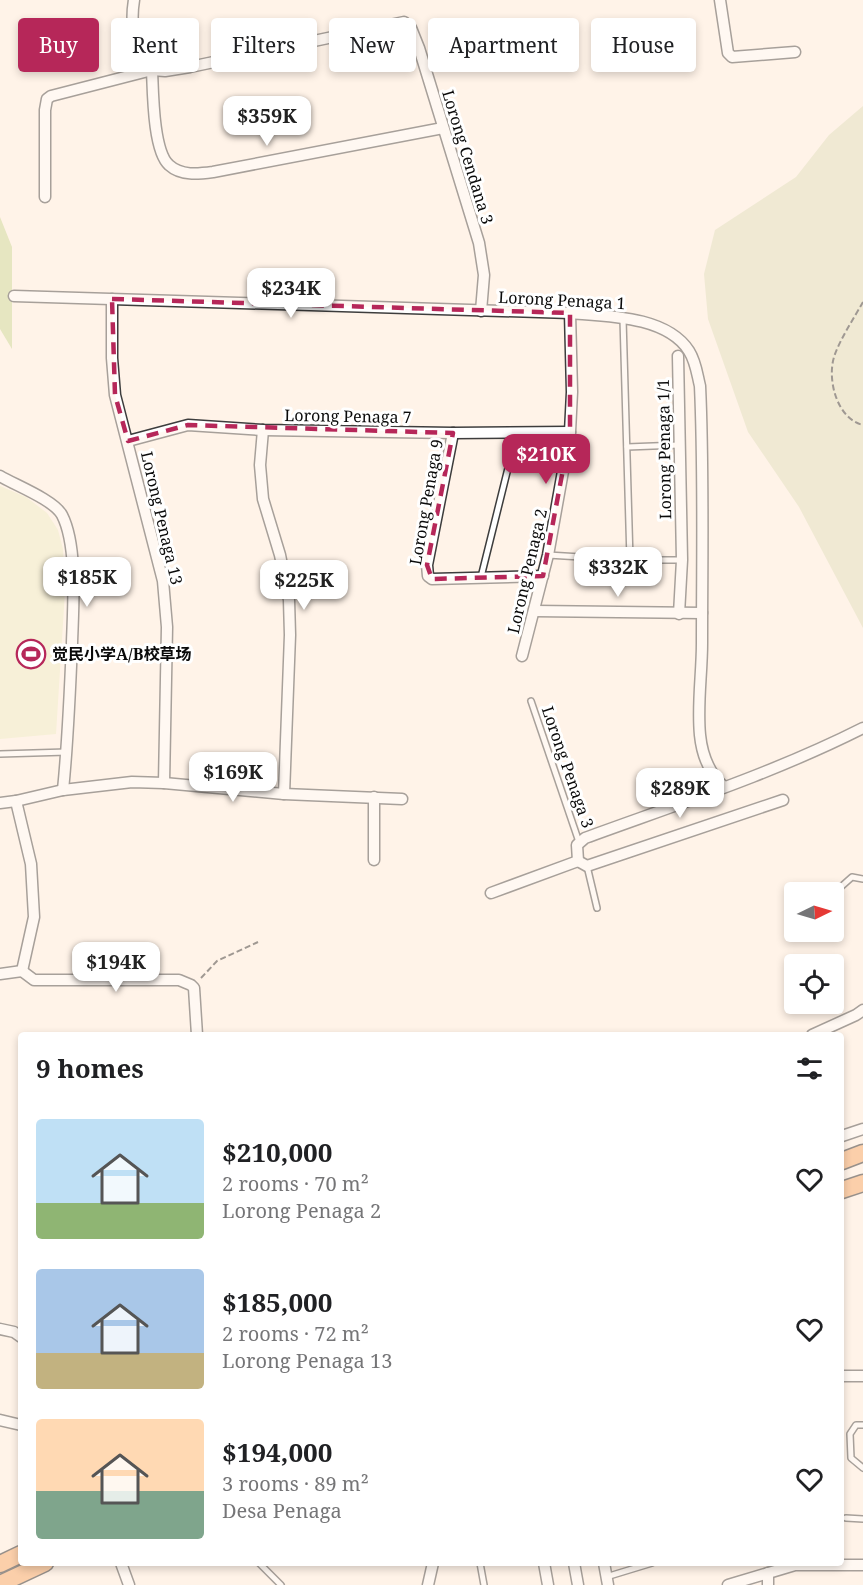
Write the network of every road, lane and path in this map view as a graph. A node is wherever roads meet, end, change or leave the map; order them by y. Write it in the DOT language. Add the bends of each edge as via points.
graph roads {
  1 [pos="134,0"];
  2 [pos="720,0"];
  3 [pos="133,18"];
  4 [pos="795,52"];
  5 [pos="199,66"];
  6 [pos="144,72"];
  7 [pos="152,72"];
  8 [pos="443,128"];
  9 [pos="45,197"];
  10 [pos="14,296"];
  11 [pos="112,298"];
  12 [pos="863,302"];
  13 [pos="481,311"];
  14 [pos="570,313"];
  15 [pos="623,318"];
  16 [pos="678,356"];
  17 [pos="863,425"];
  18 [pos="262,430"];
  19 [pos="517,432"];
  20 [pos="570,432"];
  21 [pos="453,433"];
  22 [pos="128,441"];
  23 [pos="679,445"];
  24 [pos="627,447"];
  25 [pos="0,476"];
  26 [pos="548,555"];
  27 [pos="630,560"];
  28 [pos="682,560"];
  29 [pos="543,576"];
  30 [pos="481,579"];
  31 [pos="535,611"];
  32 [pos="702,613"];
  33 [pos="679,614"];
  34 [pos="522,656"];
  35 [pos="531,701"];
  36 [pos="863,728"];
  37 [pos="67,752"];
  38 [pos="0,754"];
  39 [pos="164,783"];
  40 [pos="724,787"];
  41 [pos="63,790"];
  42 [pos="284,794"];
  43 [pos="374,797"];
  44 [pos="402,799"];
  45 [pos="783,800"];
  46 [pos="16,801"];
  47 [pos="0,803"];
  48 [pos="579,842"];
  49 [pos="374,860"];
  50 [pos="582,863"];
  51 [pos="863,879"];
  52 [pos="844,885"];
  53 [pos="491,893"];
  54 [pos="597,908"];
  55 [pos="258,942"];
  56 [pos="22,971"];
  57 [pos="0,974"];
  58 [pos="194,988"];
  59 [pos="863,1010"];
  60 [pos="197,1032"];
  61 [pos="819,1032"];
  62 [pos="863,1129"];
  63 [pos="844,1135"];
  64 [pos="863,1153"];
  65 [pos="844,1160"];
  66 [pos="863,1183"];
  67 [pos="844,1190"];
  68 [pos="0,1329"];
  69 [pos="18,1335"];
  70 [pos="844,1376"];
  71 [pos="863,1376"];
  72 [pos="0,1420"];
  73 [pos="18,1424"];
  74 [pos="863,1425"];
  75 [pos="863,1468"];
  76 [pos="846,1518"];
  77 [pos="863,1519"];
  78 [pos="18,1555"];
  79 [pos="0,1564"];
  80 [pos="844,1564"];
  81 [pos="863,1564"];
  82 [pos="39,1566"];
  83 [pos="122,1566"];
  84 [pos="262,1566"];
  85 [pos="432,1566"];
  86 [pos="481,1566"];
  87 [pos="545,1566"];
  88 [pos="575,1566"];
  89 [pos="604,1566"];
  90 [pos="644,1566"];
  91 [pos="792,1566"];
  92 [pos="768,1573"];
  93 [pos="607,1581"];
  94 [pos="0,1584"];
  95 [pos="129,1585"];
  96 [pos="281,1585"];
  97 [pos="427,1585"];
  98 [pos="484,1585"];
  99 [pos="548,1585"];
  100 [pos="578,1585"];
  101 [pos="728,1585"];
  102 [pos="768,1585"];
  1 -- 3 [label="street"];
  2 -- 4 [label="street" via="728,53 732,57"];
  5 -- 8 [label="street, Lorong Cendana 3" via="404,22 411,28 419,48"];
  6 -- 9 [label="street, Lorong Cendana 3" via="47,99"];
  7 -- 8 [label="street" via="161,150 168,164 193,174"];
  8 -- 13 [label="street, Lorong Cendana 3" via="483,261"];
  10 -- 11 [label="street, Lorong Penaga 1"];
  11 -- 13 [label="street, Lorong Penaga 1"];
  11 -- 22 [label="street, Lorong Penaga 13" via="115,395"];
  12 -- 17 [label="path" via="834,357 832,371 839,403 851,419"];
  13 -- 14 [label="street, Lorong Penaga 1"];
  14 -- 15 [label="street, Lorong Penaga 1"];
  14 -- 20 [label="street, Lorong Penaga 2"];
  15 -- 24 [label="lane"];
  15 -- 32 [label="street, Lorong Penaga 1" via="674,335 694,361 701,412"];
  16 -- 23 [label="street, Lorong Penaga 1/1"];
  18 -- 21 [label="street, Lorong Penaga 7"];
  18 -- 22 [label="street, Lorong Penaga 7" via="188,425"];
  18 -- 42 [label="street" via="263,499 290,600"];
  19 -- 20 [label="street, Lorong Penaga 7"];
  19 -- 21 [label="street, Lorong Penaga 7"];
  19 -- 30 [label="lane"];
  20 -- 26 [label="street, Lorong Penaga 2"];
  21 -- 30 [label="street, Lorong Penaga 9" via="428,576"];
  22 -- 39 [label="street, Lorong Penaga 13" via="163,581"];
  23 -- 24 [label="lane"];
  23 -- 28 [label="street, Lorong Penaga 1/1"];
  24 -- 27 [label="lane"];
  25 -- 37 [label="street" via="52,505 61,514 67,531 74,597"];
  26 -- 27 [label="lane"];
  26 -- 29 [label="street, Lorong Penaga 2"];
  27 -- 28 [label="lane"];
  28 -- 33 [label="street, Lorong Penaga 1/1"];
  29 -- 30 [label="street"];
  29 -- 31 [label="street, Lorong Penaga 2"];
  31 -- 33 [label="street"];
  31 -- 34 [label="street, Lorong Penaga 2"];
  32 -- 33 [label="street"];
  32 -- 40 [label="street, Lorong Penaga 1" via="700,737 707,765"];
  35 -- 48 [label="lane, Lorong Penaga 3"];
  36 -- 40 [label="street"];
  37 -- 38 [label="lane"];
  37 -- 41 [label="street"];
  39 -- 41 [label="street" via="132,782"];
  39 -- 42 [label="street"];
  40 -- 48 [label="street"];
  41 -- 46 [label="street"];
  42 -- 43 [label="street"];
  43 -- 44 [label="street"];
  43 -- 49 [label="street"];
  45 -- 50 [label="street"];
  46 -- 47 [label="street"];
  46 -- 56 [label="street" via="31,864 34,917"];
  48 -- 50 [label="street" via="576,851"];
  50 -- 53 [label="street"];
  50 -- 54 [label="lane"];
  51 -- 52 [label="lane" via="852,878"];
  55 -- 58 [label="path" via="217,961"];
  56 -- 57 [label="street"];
  56 -- 58 [label="street" via="34,980 179,980"];
  58 -- 60 [label="street"];
  59 -- 61 [label="street"];
  62 -- 63 [label="street"];
  64 -- 65 [label="main road"];
  66 -- 67 [label="main road"];
  68 -- 69 [label="street"];
  70 -- 71 [label="street"];
  72 -- 73 [label="street"];
  74 -- 75 [label="lane" via="856,1425 850,1434 851,1458"];
  76 -- 77 [label="lane"];
  78 -- 79 [label="main road"];
  80 -- 81 [label="street"];
  82 -- 94 [label="main road"];
  83 -- 95 [label="street"];
  84 -- 96 [label="lane"];
  85 -- 97 [label="street"];
  86 -- 98 [label="lane"];
  87 -- 99 [label="street"];
  88 -- 100 [label="street"];
  89 -- 93 [label="street"];
  90 -- 93 [label="lane"];
  91 -- 92 [label="street"];
  92 -- 101 [label="street"];
  92 -- 102 [label="street"];
}
